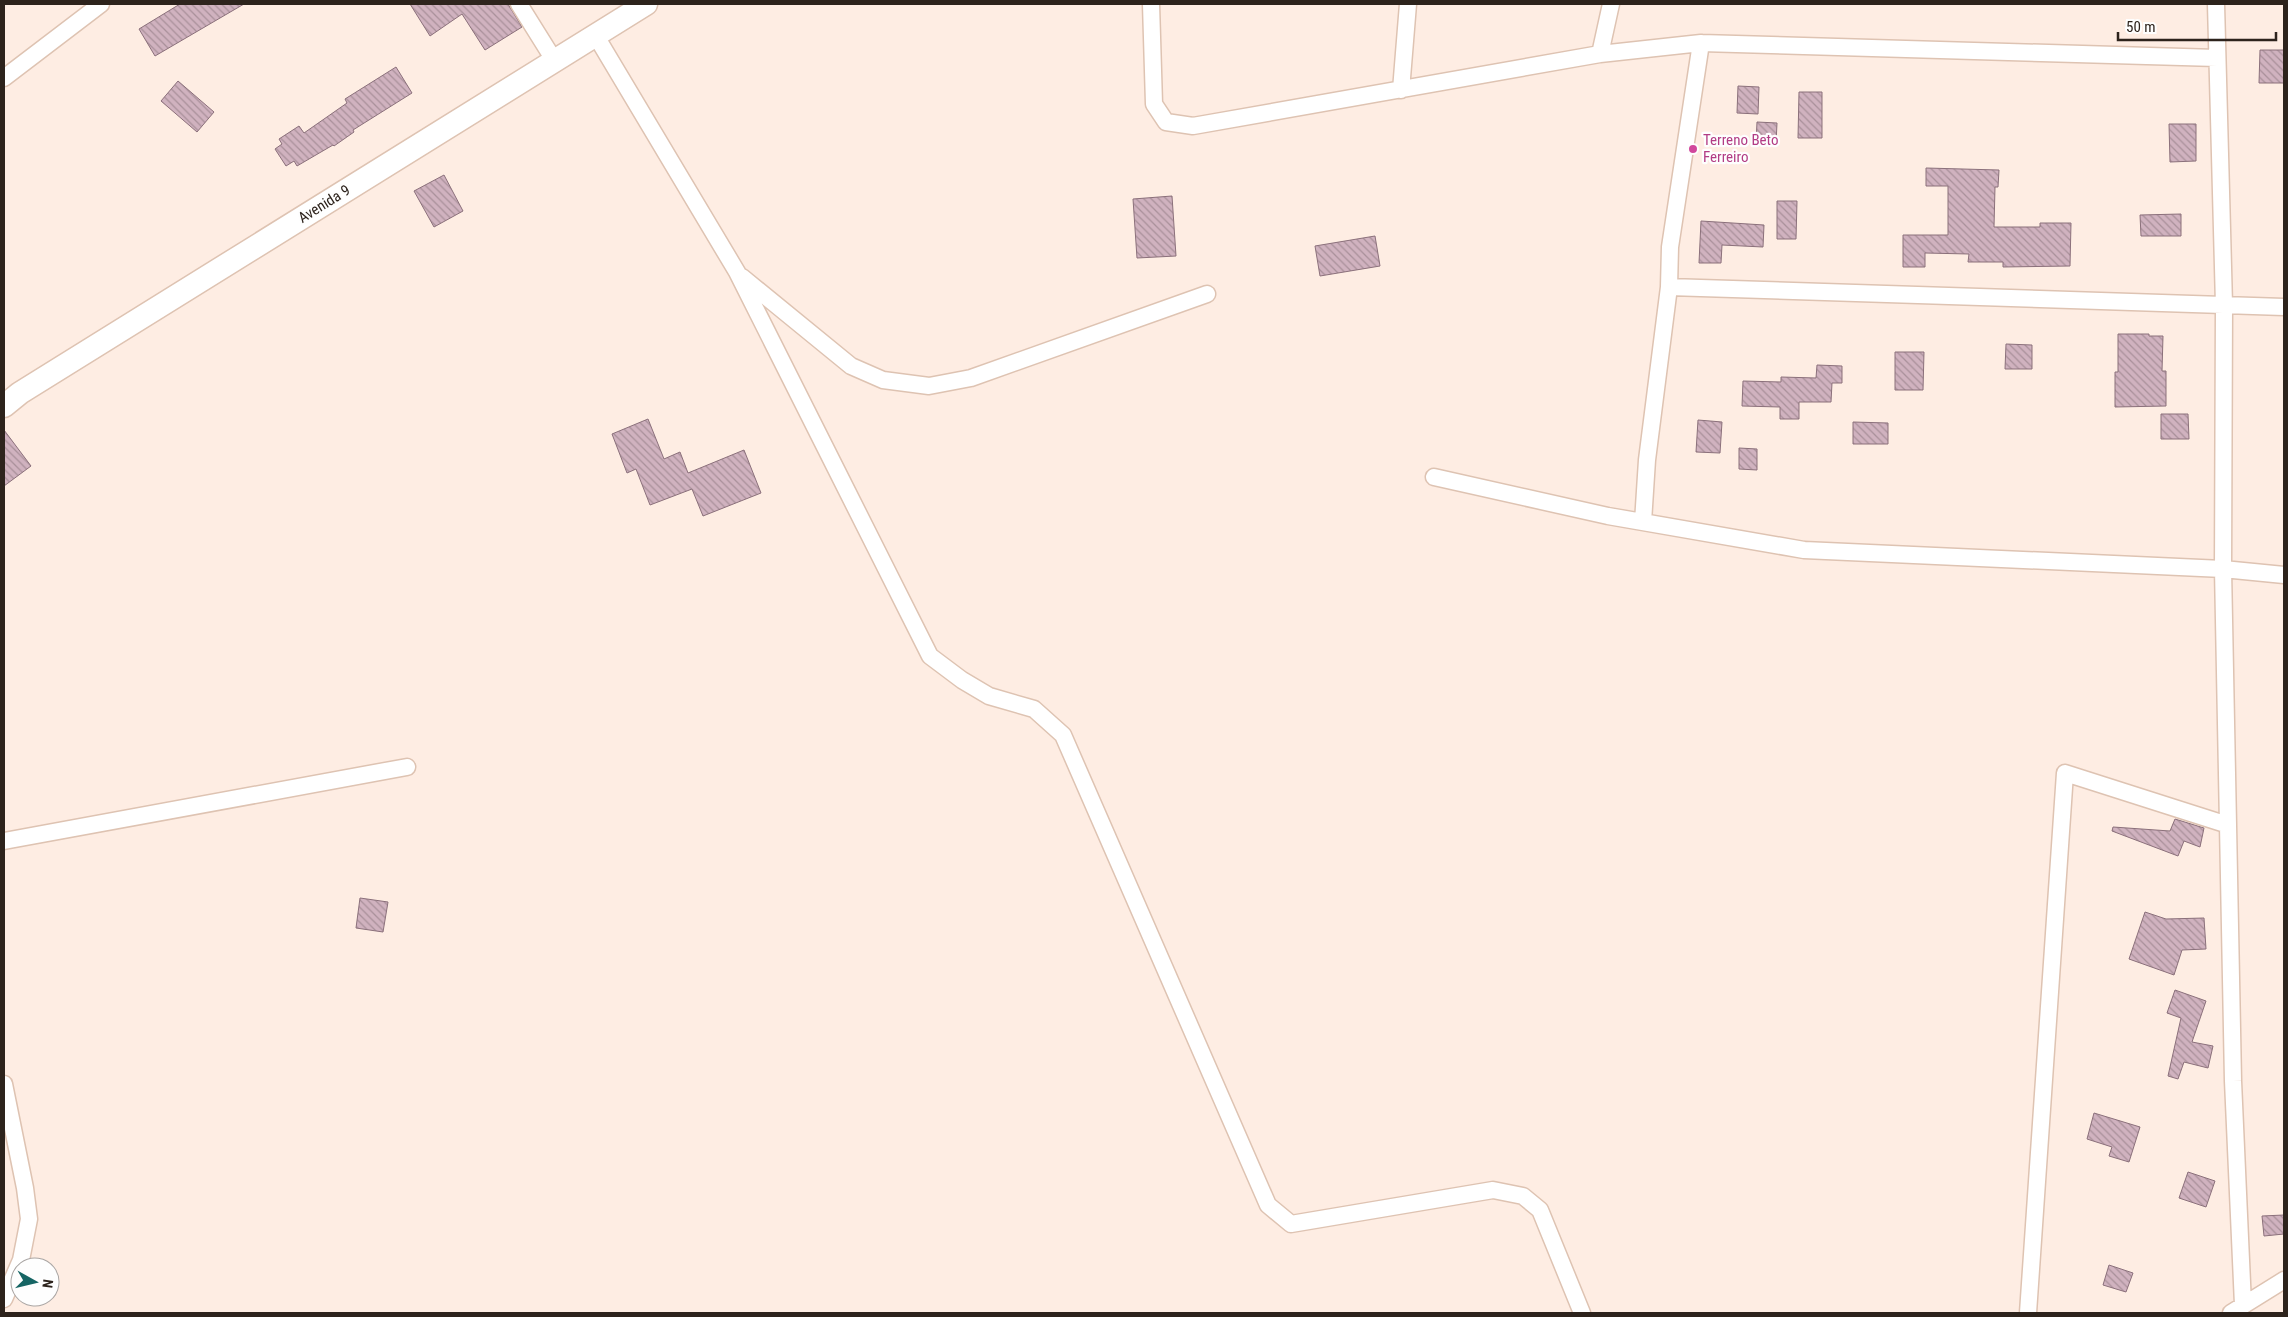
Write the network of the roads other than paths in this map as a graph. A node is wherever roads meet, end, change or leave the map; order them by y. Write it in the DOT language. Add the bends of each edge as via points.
graph roads {
  1 [pos="101,4"];
  2 [pos="519,4"];
  3 [pos="646,4"];
  4 [pos="1151,4"];
  5 [pos="1408,4"];
  6 [pos="1611,4"];
  7 [pos="2216,4"];
  8 [pos="596,36"];
  9 [pos="1701,43"];
  10 [pos="1600,54"];
  11 [pos="2217,58"];
  12 [pos="554,60"];
  13 [pos="4,78"];
  14 [pos="1402,90"];
  15 [pos="737,272"];
  16 [pos="1669,287"];
  17 [pos="1207,294"];
  18 [pos="2224,305"];
  19 [pos="2284,307"];
  20 [pos="4,406"];
  21 [pos="1434,477"];
  22 [pos="1643,522"];
  23 [pos="2223,569"];
  24 [pos="2284,574"];
  25 [pos="407,767"];
  26 [pos="2228,825"];
  27 [pos="4,841"];
  28 [pos="4,1084"];
  29 [pos="2284,1280"];
  30 [pos="4,1299"];
  31 [pos="2237,1309"];
  32 [pos="1582,1313"];
  33 [pos="2028,1313"];
  1 -- 13 [label="street"];
  2 -- 12 [label="street"];
  3 -- 8 [label="main road, Avenida 9"];
  4 -- 14 [label="street" via="1154,104 1166,122 1193,126"];
  5 -- 14 [label="street"];
  6 -- 10 [label="street"];
  7 -- 11 [label="street"];
  8 -- 12 [label="main road, Avenida 9"];
  8 -- 15 [label="street"];
  9 -- 10 [label="street"];
  9 -- 11 [label="street"];
  9 -- 16 [label="street" via="1670,248"];
  10 -- 14 [label="street"];
  11 -- 18 [label="street"];
  12 -- 20 [label="main road, Avenida 9"];
  15 -- 17 [label="street" via="851,366 882,380 929,386 971,378"];
  15 -- 32 [label="street" via="930,656 989,696 1034,710 1063,736 1268,1205 1291,1224 1493,1190 1523,1196 1540,1210"];
  16 -- 18 [label="street"];
  16 -- 22 [label="street" via="1647,460"];
  18 -- 19 [label="street"];
  18 -- 23 [label="street"];
  21 -- 22 [label="street"];
  22 -- 23 [label="street" via="1804,550"];
  23 -- 24 [label="street"];
  23 -- 26 [label="street"];
  25 -- 27 [label="street"];
  26 -- 31 [label="street"];
  26 -- 33 [label="street" via="2065,773"];
  28 -- 30 [label="street" via="29,1219 22,1260"];
  29 -- 31 [label="street"];
}
